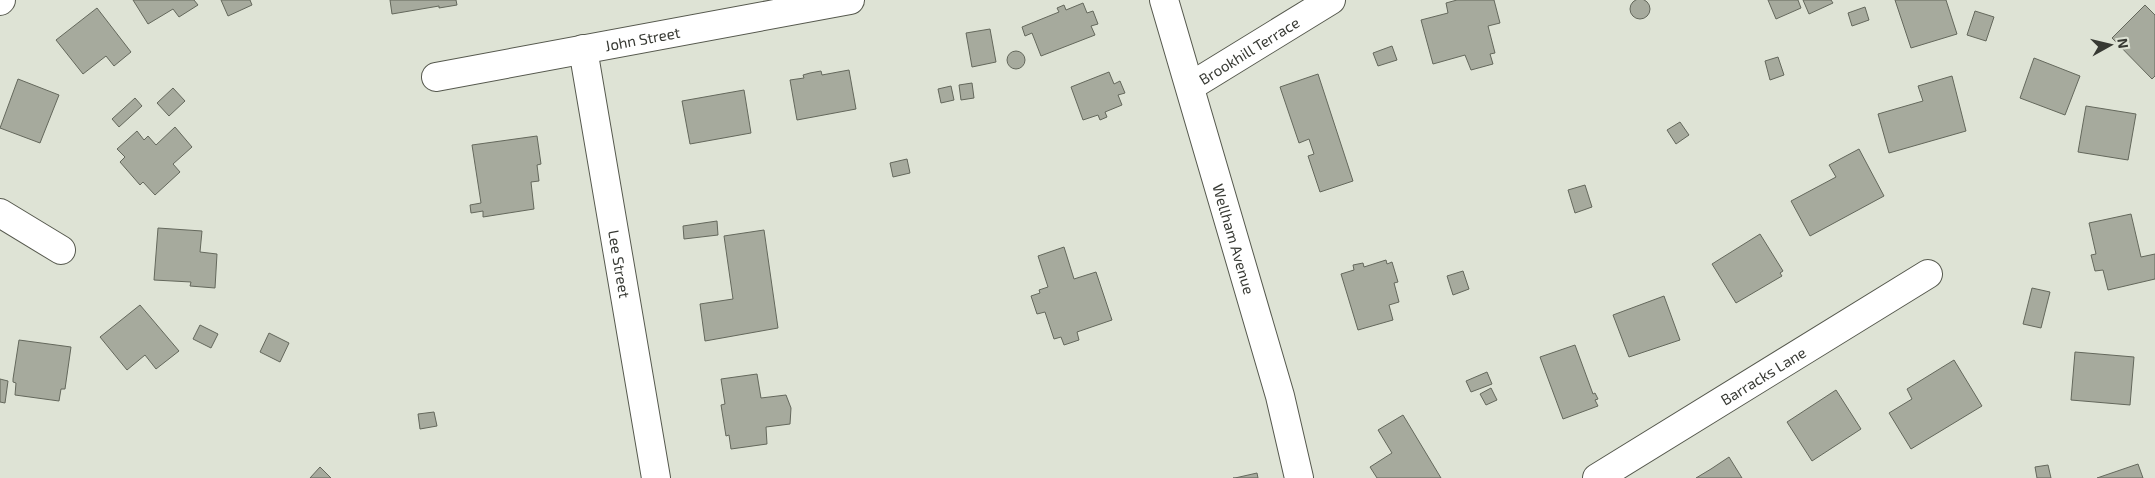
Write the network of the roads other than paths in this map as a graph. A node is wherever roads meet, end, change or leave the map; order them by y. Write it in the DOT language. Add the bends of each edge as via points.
graph roads {
  1 [pos="850,0"];
  2 [pos="1164,0"];
  3 [pos="1331,0"];
  4 [pos="583,48"];
  5 [pos="436,77"];
  6 [pos="1191,86"];
  7 [pos="0,213"];
  8 [pos="61,250"];
  9 [pos="1928,274"];
  10 [pos="656,478"];
  11 [pos="1299,478"];
  12 [pos="1597,478"];
  1 -- 4 [label="street, John Street"];
  2 -- 6 [label="street, Wellham Avenue"];
  3 -- 6 [label="street, Brookhill Terrace"];
  4 -- 5 [label="street, John Street"];
  4 -- 10 [label="street, Lee Street"];
  6 -- 11 [label="street, Wellham Avenue" via="1280,396"];
  7 -- 8 [label="street"];
  9 -- 12 [label="street, Barracks Lane"];
}
